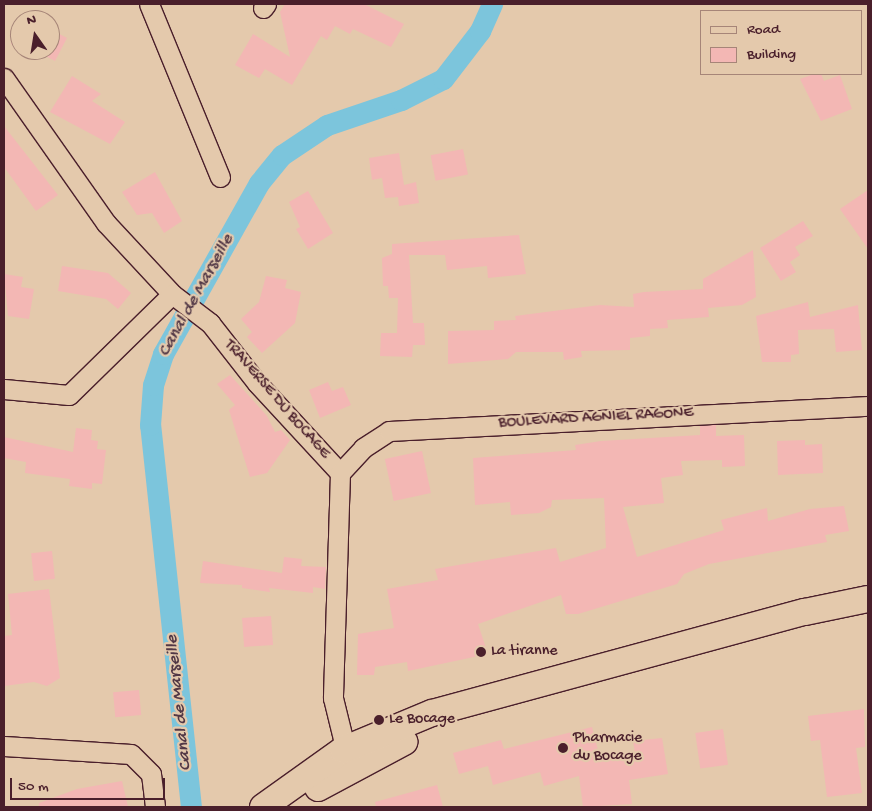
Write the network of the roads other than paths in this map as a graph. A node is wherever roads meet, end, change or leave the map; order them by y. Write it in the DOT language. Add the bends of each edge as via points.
graph roads {
  1 [pos="149,4"];
  2 [pos="4,78"];
  3 [pos="220,177"];
  4 [pos="176,297"];
  5 [pos="4,389"];
  6 [pos="868,406"];
  7 [pos="340,473"];
  8 [pos="868,599"];
  9 [pos="868,616"];
  10 [pos="760,627"];
  11 [pos="4,746"];
  12 [pos="348,759"];
  13 [pos="155,807"];
  14 [pos="263,807"];
  15 [pos="290,807"];
  1 -- 3 [label="street"];
  2 -- 4 [label="street, TRAVERSE DU BOCAGE" via="106,223"];
  4 -- 5 [label="street" via="68,395"];
  4 -- 7 [label="street, TRAVERSE DU BOCAGE" via="200,314"];
  6 -- 7 [label="street, BOULEVARD AGNIEL RAGONE" via="389,431 363,448"];
  7 -- 12 [label="street, TRAVERSE DU BOCAGE" via="333,698"];
  8 -- 10 [label="main road" via="805,612"];
  9 -- 10 [label="main road"];
  10 -- 12 [label="main road" via="473,705 432,713"];
  11 -- 13 [label="street" via="131,754 151,774"];
  12 -- 14 [label="main road"];
  12 -- 15 [label="main road"];
}
